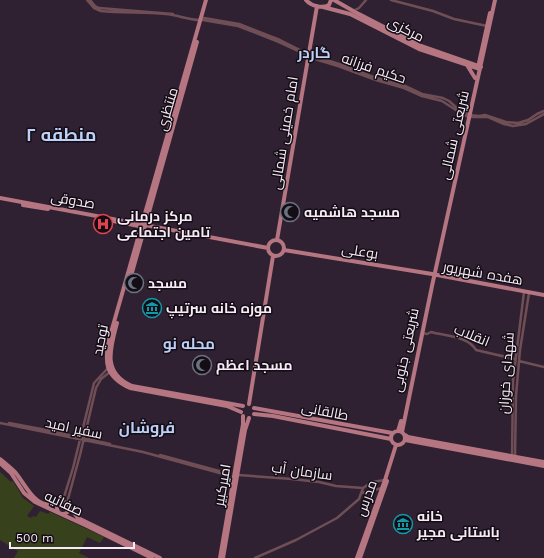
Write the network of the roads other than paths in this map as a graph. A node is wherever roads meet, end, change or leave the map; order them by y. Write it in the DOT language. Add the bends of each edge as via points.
graph roads {
  1 [pos="87,0"];
  2 [pos="90,0"];
  3 [pos="208,0"];
  4 [pos="306,0"];
  5 [pos="330,0"];
  6 [pos="366,0"];
  7 [pos="391,0"];
  8 [pos="494,0"];
  9 [pos="336,1"];
  10 [pos="317,6"];
  11 [pos="323,7"];
  12 [pos="359,8"];
  13 [pos="336,11"];
  14 [pos="353,11"];
  15 [pos="358,14"];
  16 [pos="192,20"];
  17 [pos="202,20"];
  18 [pos="368,21"];
  19 [pos="487,26"];
  20 [pos="308,55"];
  21 [pos="480,57"];
  22 [pos="468,63"];
  23 [pos="479,68"];
  24 [pos="476,78"];
  25 [pos="544,113"];
  26 [pos="469,116"];
  27 [pos="173,121"];
  28 [pos="0,199"];
  29 [pos="145,216"];
  30 [pos="136,224"];
  31 [pos="144,226"];
  32 [pos="140,234"];
  33 [pos="278,240"];
  34 [pos="268,248"];
  35 [pos="284,250"];
  36 [pos="273,256"];
  37 [pos="436,266"];
  38 [pos="432,273"];
  39 [pos="441,276"];
  40 [pos="433,281"];
  41 [pos="526,292"];
  42 [pos="544,294"];
  43 [pos="525,299"];
  44 [pos="121,306"];
  45 [pos="422,333"];
  46 [pos="517,360"];
  47 [pos="544,367"];
  48 [pos="108,368"];
  49 [pos="103,375"];
  50 [pos="115,379"];
  51 [pos="171,395"];
  52 [pos="249,404"];
  53 [pos="240,410"];
  54 [pos="257,412"];
  55 [pos="247,420"];
  56 [pos="0,423"];
  57 [pos="392,434"];
  58 [pos="404,436"];
  59 [pos="73,437"];
  60 [pos="82,439"];
  61 [pos="391,439"];
  62 [pos="88,441"];
  63 [pos="80,445"];
  64 [pos="397,445"];
  65 [pos="514,449"];
  66 [pos="503,454"];
  67 [pos="513,458"];
  68 [pos="0,459"];
  69 [pos="544,462"];
  70 [pos="0,463"];
  71 [pos="544,466"];
  72 [pos="236,475"];
  73 [pos="385,480"];
  74 [pos="234,481"];
  75 [pos="363,488"];
  76 [pos="382,488"];
  77 [pos="362,493"];
  78 [pos="66,498"];
  79 [pos="60,502"];
  80 [pos="69,506"];
  81 [pos="60,514"];
  82 [pos="368,531"];
  83 [pos="225,541"];
  84 [pos="152,558"];
  85 [pos="160,558"];
  86 [pos="220,558"];
  87 [pos="223,558"];
  88 [pos="254,558"];
  89 [pos="357,558"];
  90 [pos="360,558"];
  1 -- 16 [label="street" via="100,11 166,14"];
  2 -- 16 [label="street" via="99,8 170,13"];
  3 -- 17 [label="main road, منتظری"];
  4 -- 10 [label="main road, مرکزی" via="309,4"];
  5 -- 11 [label="main road" via="329,5"];
  6 -- 12 [label="street"];
  7 -- 19 [label="street"];
  8 -- 19 [label="main road, شریعتی شمالی"];
  8 -- 23 [label="main road, شریعتی شمالی"];
  9 -- 13 [label="main road"];
  9 -- 14 [label="main road, مرکزی"];
  10 -- 11 [label="main road, مرکزی"];
  10 -- 20 [label="main road, امام خمینی شمالی"];
  11 -- 13 [label="main road, مرکزی"];
  12 -- 14 [label="street"];
  12 -- 15 [label="street"];
  13 -- 18 [label="main road, مرکزی"];
  14 -- 15 [label="main road, مرکزی"];
  15 -- 18 [label="main road, مرکزی"];
  16 -- 17 [label="street, حکیم فرزانه"];
  17 -- 20 [label="street, حکیم فرزانه" via="238,26"];
  17 -- 27 [label="main road, منتظری"];
  18 -- 22 [label="main road, مرکزی" via="419,49"];
  19 -- 21 [label="main road, شریعتی شمالی"];
  20 -- 26 [label="street, حکیم فرزانه" via="392,84 405,86 422,94 443,98"];
  20 -- 33 [label="main road, امام خمینی شمالی"];
  21 -- 22 [label="main road"];
  21 -- 23 [label="main road, شریعتی شمالی"];
  22 -- 23 [label="main road, مرکزی"];
  22 -- 24 [label="main road"];
  23 -- 24 [label="main road, شریعتی شمالی"];
  23 -- 26 [label="main road, شریعتی شمالی"];
  24 -- 26 [label="main road, شریعتی شمالی"];
  25 -- 26 [label="street" via="526,124 513,126 488,117"];
  26 -- 37 [label="main road, شریعتی شمالی"];
  26 -- 38 [label="main road, شریعتی شمالی"];
  27 -- 29 [label="main road, منتظری"];
  27 -- 31 [label="main road, منتظری"];
  28 -- 30 [label="main road, صدوقی"];
  29 -- 30 [label="main road"];
  29 -- 31 [label="main road, منتظری"];
  30 -- 31 [label="main road, صدوقی"];
  30 -- 32 [label="main road"];
  31 -- 32 [label="main road, توحید"];
  31 -- 34 [label="main road, صدوقی"];
  31 -- 44 [label="main road, توحید"];
  32 -- 44 [label="main road, توحید"];
  33 -- 34 [label="main road" via="271,241"];
  33 -- 35 [label="main road"];
  34 -- 36 [label="main road"];
  35 -- 36 [label="main road" via="279,256"];
  35 -- 38 [label="main road, بوعلی"];
  36 -- 52 [label="main road"];
  37 -- 38 [label="main road, شریعتی شمالی"];
  37 -- 39 [label="main road"];
  38 -- 39 [label="main road, هفده شهریور"];
  38 -- 40 [label="main road, شریعتی جنوبی"];
  38 -- 58 [label="main road, شریعتی جنوبی" via="401,421"];
  39 -- 40 [label="main road"];
  39 -- 41 [label="main road, هفده شهریور"];
  39 -- 42 [label="main road, هفده شهریور"];
  40 -- 45 [label="main road, شریعتی جنوبی"];
  41 -- 42 [label="main road, هفده شهریور"];
  41 -- 43 [label="street, شهدای خوزان"];
  41 -- 43 [label="street, شهدای خوزان"];
  43 -- 46 [label="street, شهدای خوزان"];
  44 -- 48 [label="main road, توحید" via="106,354"];
  44 -- 51 [label="main road, توحید" via="111,348 114,372 132,386"];
  45 -- 46 [label="street, انقلاب" via="431,332 458,338 473,344 476,350"];
  45 -- 58 [label="main road, شریعتی جنوبی"];
  46 -- 47 [label="street, انقلاب"];
  46 -- 65 [label="street, شهدای خوزان"];
  48 -- 49 [label="street"];
  48 -- 49 [label="street"];
  48 -- 50 [label="main road, توحید"];
  49 -- 50 [label="street"];
  49 -- 60 [label="street" via="96,388"];
  50 -- 51 [label="main road, توحید" via="136,390"];
  51 -- 53 [label="main road, توحید"];
  52 -- 53 [label="main road"];
  52 -- 54 [label="main road, طالقانی"];
  53 -- 55 [label="main road, امیرکبیر"];
  54 -- 55 [label="main road"];
  54 -- 57 [label="main road, طالقانی"];
  54 -- 61 [label="main road, طالقانی"];
  55 -- 72 [label="main road, امیرکبیر"];
  56 -- 59 [label="street, سفیر امید"];
  57 -- 58 [label="main road"];
  57 -- 61 [label="main road"];
  58 -- 64 [label="main road" via="402,444"];
  58 -- 66 [label="main road"];
  58 -- 67 [label="main road"];
  59 -- 60 [label="street, سفیر امید"];
  59 -- 63 [label="street"];
  60 -- 62 [label="street, سفیر امید"];
  60 -- 63 [label="street"];
  60 -- 72 [label="street, سفیر امید" via="148,452"];
  61 -- 64 [label="main road" via="392,443"];
  62 -- 63 [label="street"];
  62 -- 74 [label="street, سفیر امید" via="221,473"];
  63 -- 78 [label="street"];
  64 -- 73 [label="main road, مدرس"];
  64 -- 82 [label="main road, مدرس" via="383,496"];
  65 -- 66 [label="street"];
  65 -- 67 [label="street, شهدای خوزان"];
  66 -- 67 [label="main road"];
  67 -- 69 [label="main road"];
  67 -- 71 [label="main road"];
  68 -- 79 [label="main road, صفائیه" via="14,471 37,500 49,505"];
  70 -- 81 [label="main road, صفائیه" via="11,473 29,498"];
  72 -- 74 [label="main road, امیرکبیر"];
  72 -- 75 [label="street, سازمان آب"];
  72 -- 83 [label="main road, امیرکبیر"];
  73 -- 75 [label="street" via="372,482"];
  73 -- 76 [label="main road, مدرس"];
  74 -- 83 [label="main road, امیرکبیر"];
  75 -- 77 [label="street"];
  76 -- 77 [label="street"];
  76 -- 82 [label="main road, مدرس"];
  77 -- 88 [label="street" via="359,499 337,518 296,540"];
  78 -- 79 [label="street"];
  78 -- 80 [label="street"];
  79 -- 80 [label="main road"];
  79 -- 81 [label="main road" via="56,507"];
  80 -- 81 [label="main road" via="66,514"];
  80 -- 85 [label="main road, صفائیه" via="78,518"];
  81 -- 84 [label="main road, صفائیه"];
  82 -- 89 [label="main road, مدرس"];
  82 -- 90 [label="main road, مدرس"];
  83 -- 86 [label="main road, امیرکبیر"];
  83 -- 87 [label="main road, امیرکبیر"];
}
